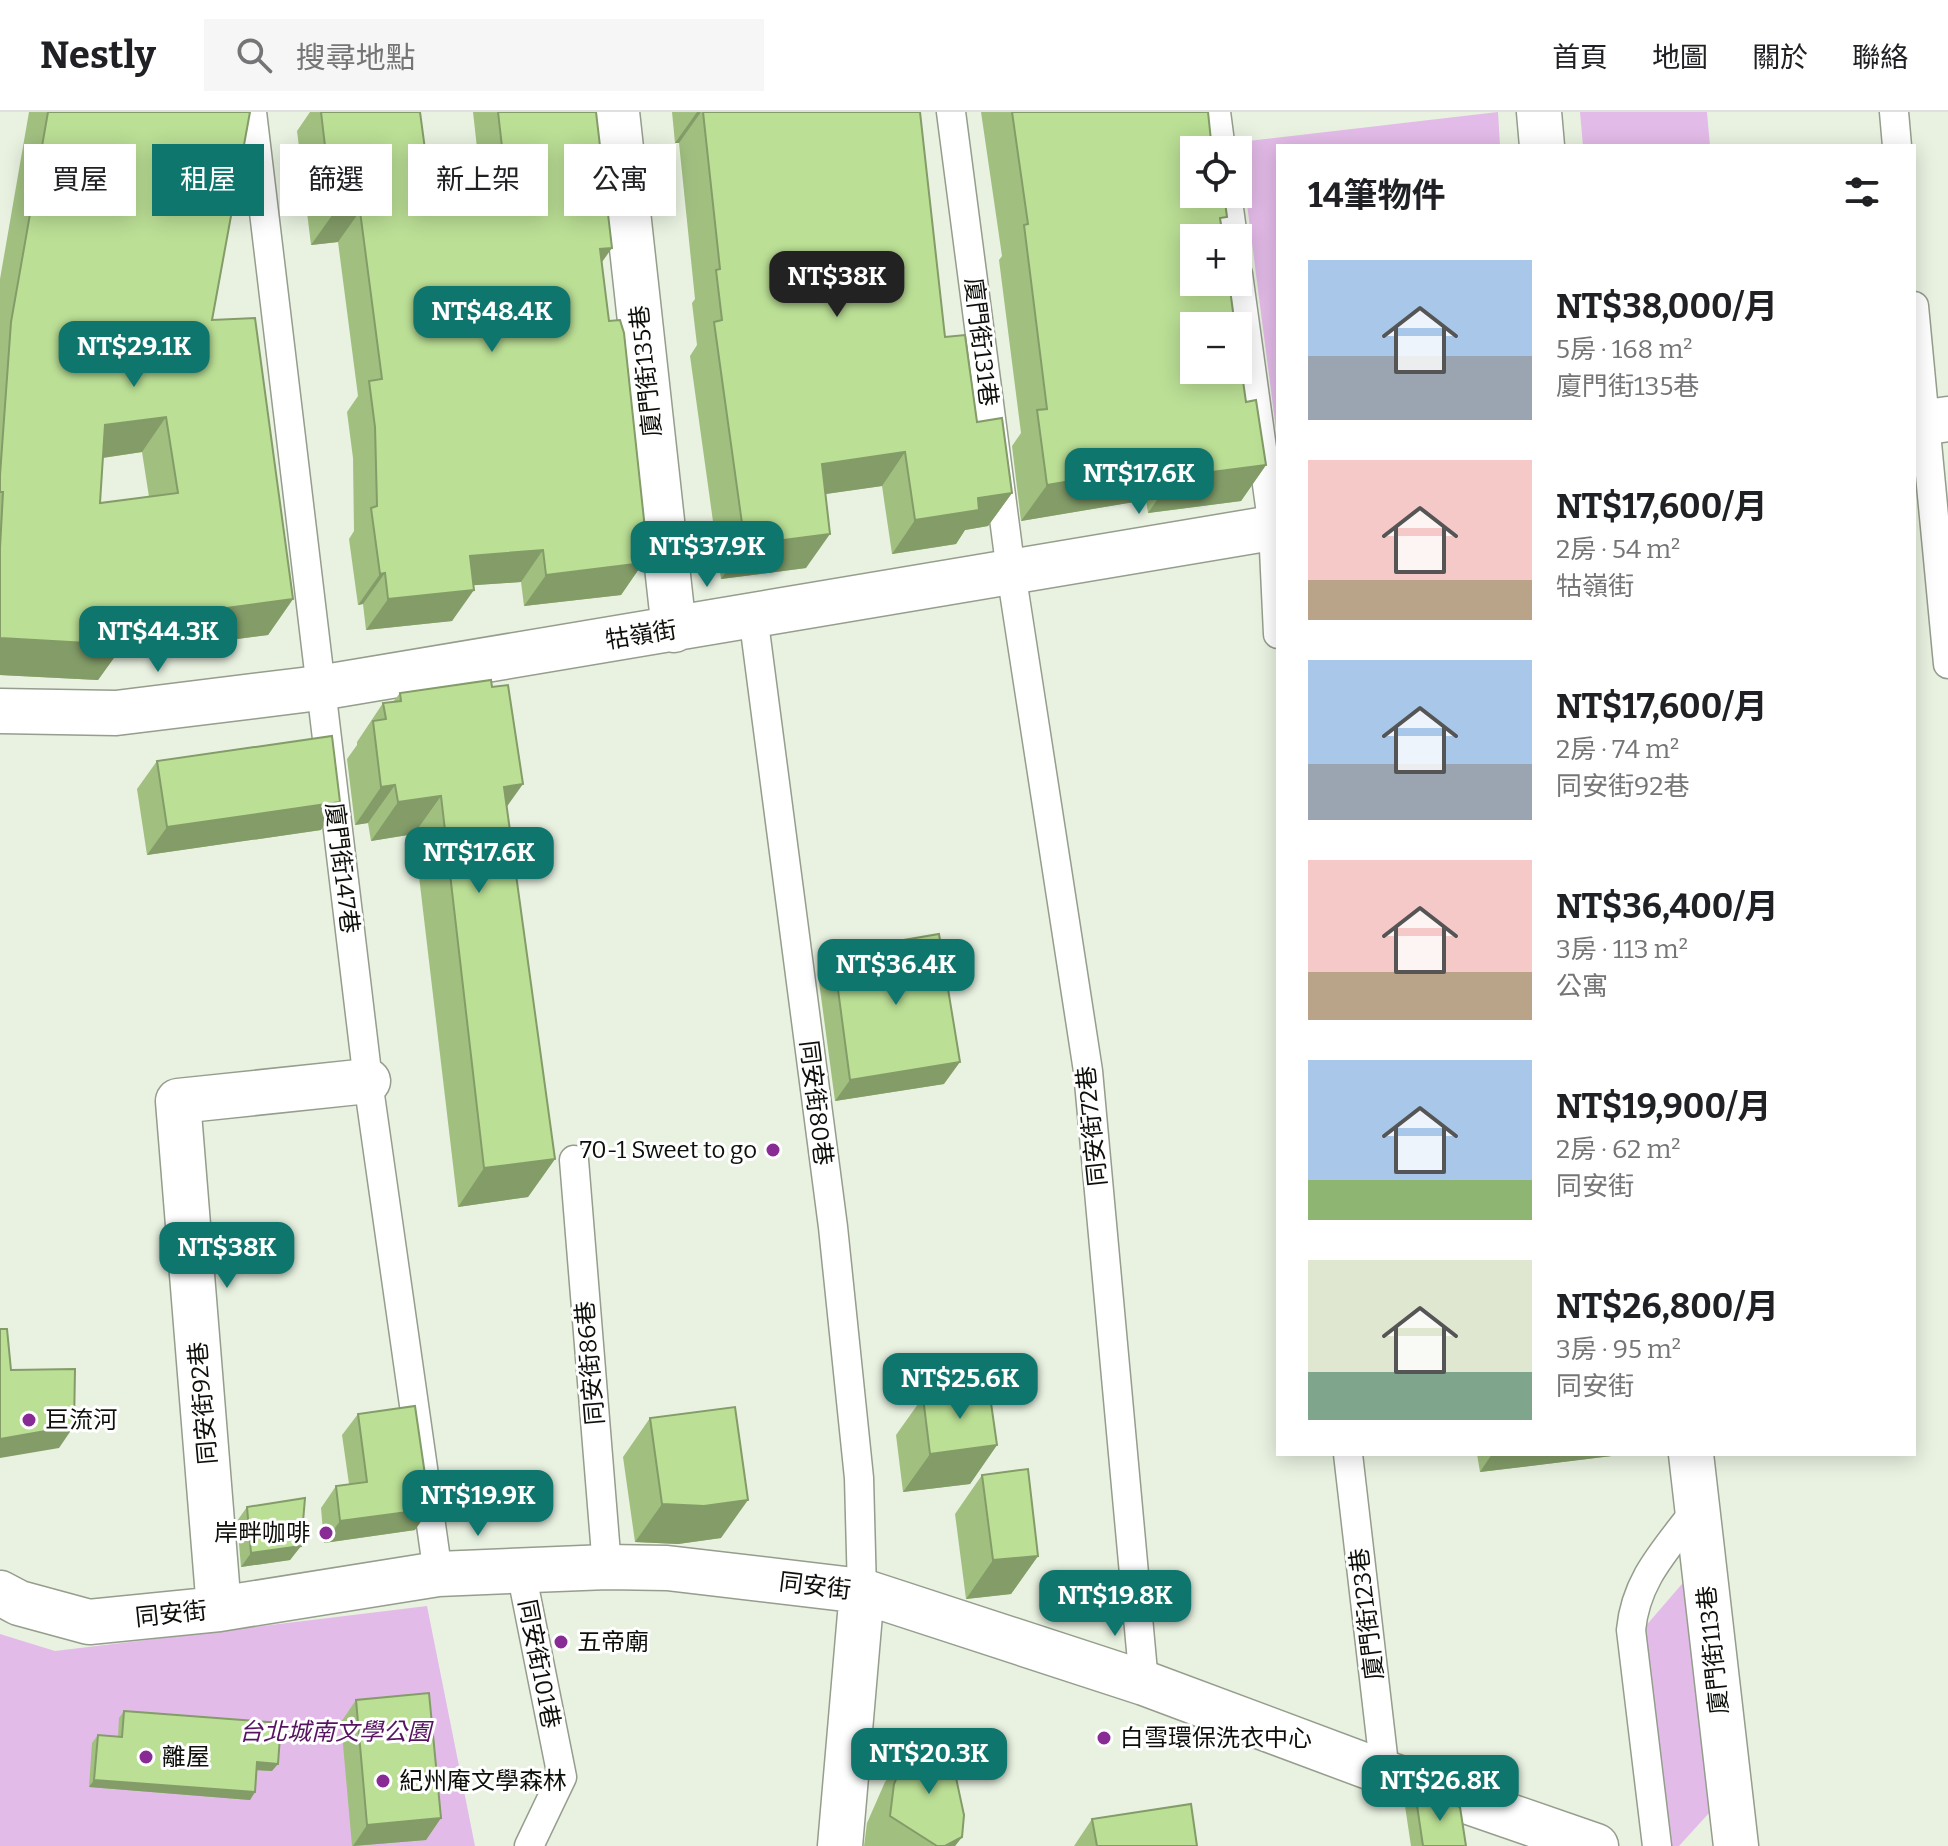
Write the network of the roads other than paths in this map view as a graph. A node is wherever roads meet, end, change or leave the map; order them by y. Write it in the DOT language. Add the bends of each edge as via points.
graph roads {
  1 [pos="252,112"];
  2 [pos="617,112"];
  3 [pos="951,112"];
  4 [pos="1216,112"];
  5 [pos="1539,112"];
  6 [pos="1894,112"];
  7 [pos="1219,136"];
  8 [pos="1542,144"];
  9 [pos="1897,144"];
  10 [pos="1241,296"];
  11 [pos="1916,321"];
  12 [pos="1929,422"];
  13 [pos="1276,528"];
  14 [pos="1011,572"];
  15 [pos="753,615"];
  16 [pos="674,630"];
  17 [pos="1948,664"];
  18 [pos="319,688"];
  19 [pos="0,711"];
  20 [pos="368,1081"];
  21 [pos="574,1160"];
  22 [pos="1348,1456"];
  23 [pos="1691,1456"];
  24 [pos="1697,1508"];
  25 [pos="607,1567"];
  26 [pos="521,1571"];
  27 [pos="438,1574"];
  28 [pos="862,1591"];
  29 [pos="0,1593"];
  30 [pos="219,1609"];
  31 [pos="1144,1683"];
  32 [pos="1385,1773"];
  33 [pos="842,1845"];
  34 [pos="529,1846"];
  35 [pos="1596,1846"];
  36 [pos="1657,1846"];
  37 [pos="1736,1846"];
  1 -- 18 [label="lane, 廈門街147巷"];
  2 -- 16 [label="street, 廈門街135巷"];
  3 -- 14 [label="lane, 廈門街131巷"];
  4 -- 7 [label="lane"];
  5 -- 8 [label="street"];
  6 -- 9 [label="lane"];
  10 -- 13 [label="lane"];
  11 -- 12 [label="lane"];
  12 -- 17 [label="lane"];
  13 -- 14 [label="street, 牯嶺街"];
  14 -- 15 [label="street, 牯嶺街"];
  14 -- 31 [label="lane, 同安街72巷" via="1088,1071"];
  15 -- 16 [label="street, 牯嶺街"];
  15 -- 28 [label="lane, 同安街80巷" via="833,1227 859,1478"];
  16 -- 18 [label="street, 牯嶺街"];
  18 -- 19 [label="street, 牯嶺街" via="116,713"];
  18 -- 20 [label="lane, 廈門街147巷"];
  20 -- 27 [label="lane, 廈門街147巷"];
  20 -- 30 [label="street, 同安街92巷" via="178,1101"];
  21 -- 25 [label="lane, 同安街86巷"];
  22 -- 32 [label="lane, 廈門街123巷"];
  23 -- 24 [label="street, 廈門街113巷"];
  24 -- 36 [label="lane" via="1634,1600 1631,1630"];
  24 -- 37 [label="street, 廈門街113巷"];
  25 -- 26 [label="street, 同安街"];
  25 -- 28 [label="street, 同安街" via="667,1568"];
  26 -- 27 [label="street, 同安街"];
  26 -- 34 [label="lane, 同安街101巷" via="562,1777"];
  27 -- 30 [label="street, 同安街"];
  28 -- 31 [label="street, 同安街"];
  28 -- 33 [label="street"];
  29 -- 30 [label="street, 同安街" via="89,1622"];
  31 -- 32 [label="street, 同安街"];
  32 -- 35 [label="street, 同安街"];
}
